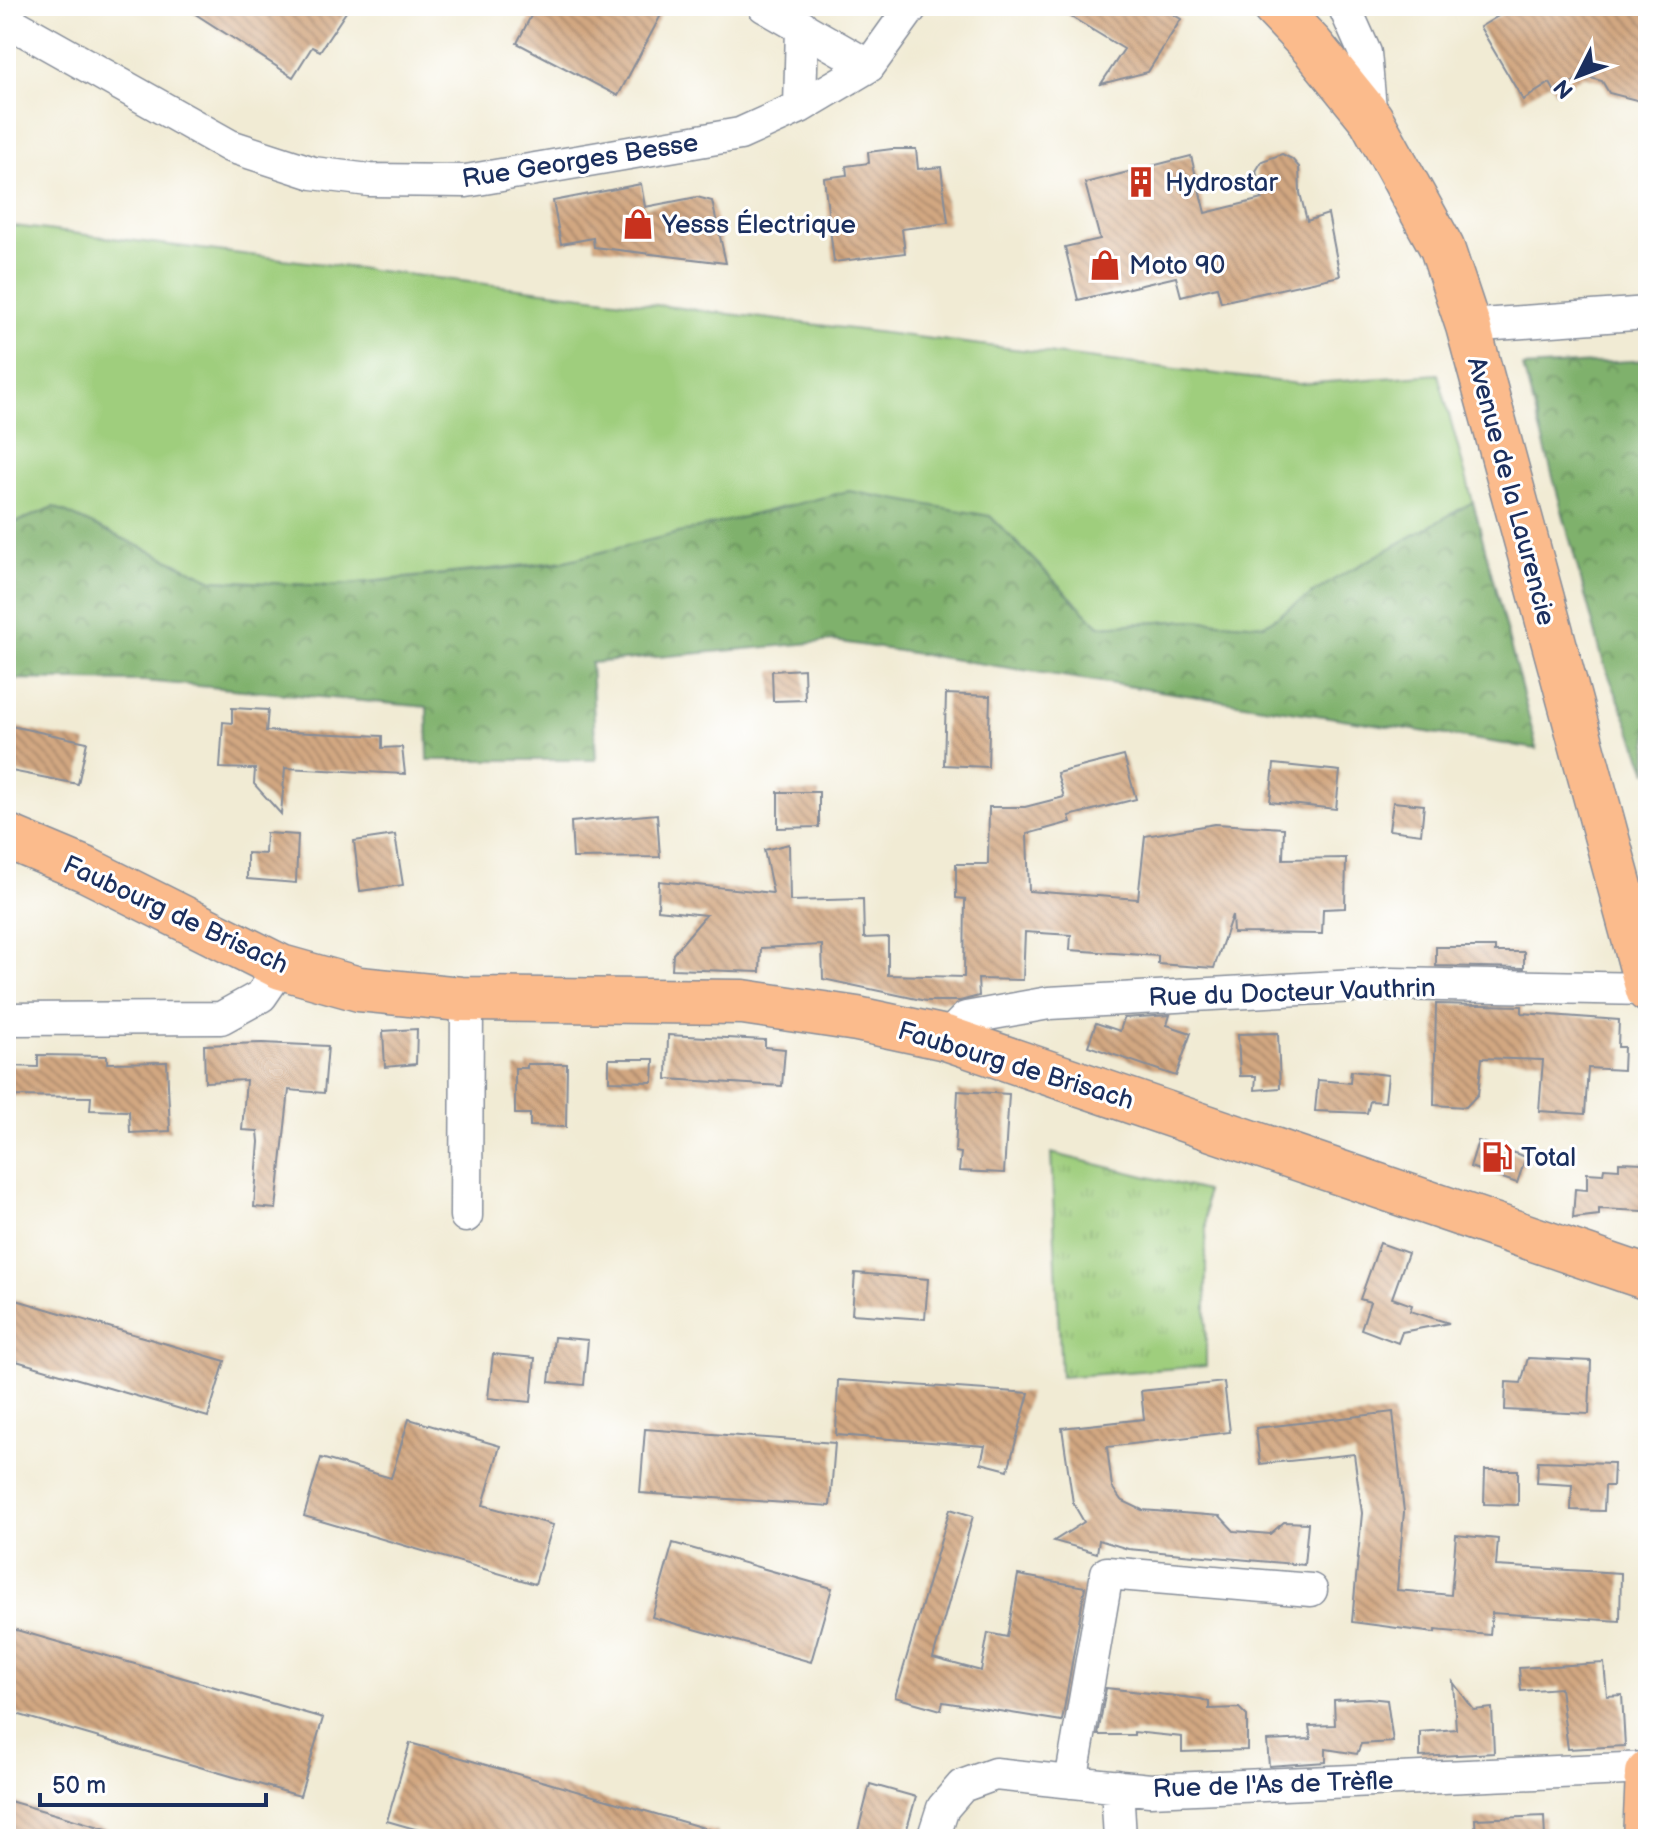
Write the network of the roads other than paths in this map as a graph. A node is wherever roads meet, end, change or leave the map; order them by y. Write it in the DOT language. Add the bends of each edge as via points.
graph roads {
  1 [pos="764,6"];
  2 [pos="912,6"];
  3 [pos="1274,6"];
  4 [pos="1344,6"];
  5 [pos="6,20"];
  6 [pos="802,26"];
  7 [pos="869,66"];
  8 [pos="800,107"];
  9 [pos="1371,119"];
  10 [pos="1648,313"];
  11 [pos="1468,326"];
  12 [pos="6,836"];
  13 [pos="281,967"];
  14 [pos="1648,989"];
  15 [pos="467,999"];
  16 [pos="6,1019"];
  17 [pos="946,1038"];
  18 [pos="466,1216"];
  19 [pos="1648,1278"];
  20 [pos="1311,1590"];
  21 [pos="1648,1771"];
  22 [pos="1071,1782"];
  23 [pos="1117,1786"];
  24 [pos="933,1839"];
  25 [pos="1120,1839"];
  26 [pos="1645,1839"];
  1 -- 6 [label="street"];
  2 -- 7 [label="street, Rue Georges Besse"];
  3 -- 9 [label="main road"];
  4 -- 9 [label="street, Avenue de la Laurencie" via="1365,53"];
  5 -- 8 [label="street, Rue Georges Besse" via="230,146 313,173 369,180 466,181 679,145 740,134"];
  6 -- 7 [label="street"];
  6 -- 8 [label="street"];
  7 -- 8 [label="street, Rue Georges Besse"];
  9 -- 11 [label="main road, Avenue de la Laurencie" via="1442,248"];
  10 -- 11 [label="street"];
  11 -- 14 [label="main road, Avenue de la Laurencie"];
  12 -- 13 [label="main road, Faubourg de Brisach" via="87,870"];
  13 -- 15 [label="main road, Faubourg de Brisach" via="359,989"];
  13 -- 16 [label="street" via="261,996 221,1018"];
  14 -- 17 [label="street, Rue du Docteur Vauthrin" via="1391,984 1049,1003 966,1018"];
  15 -- 17 [label="main road, Faubourg de Brisach" via="743,1002"];
  15 -- 18 [label="street"];
  17 -- 19 [label="main road, Faubourg de Brisach"];
  20 -- 22 [label="street" via="1107,1573"];
  21 -- 23 [label="street, Rue de l'As de Trèfle" via="1150,1790"];
  21 -- 26 [label="main road"];
  22 -- 23 [label="street, Rue de l'As de Trèfle"];
  22 -- 24 [label="street, Rue de l'As de Trèfle" via="995,1774 962,1786 943,1808"];
  23 -- 25 [label="street"];
}
